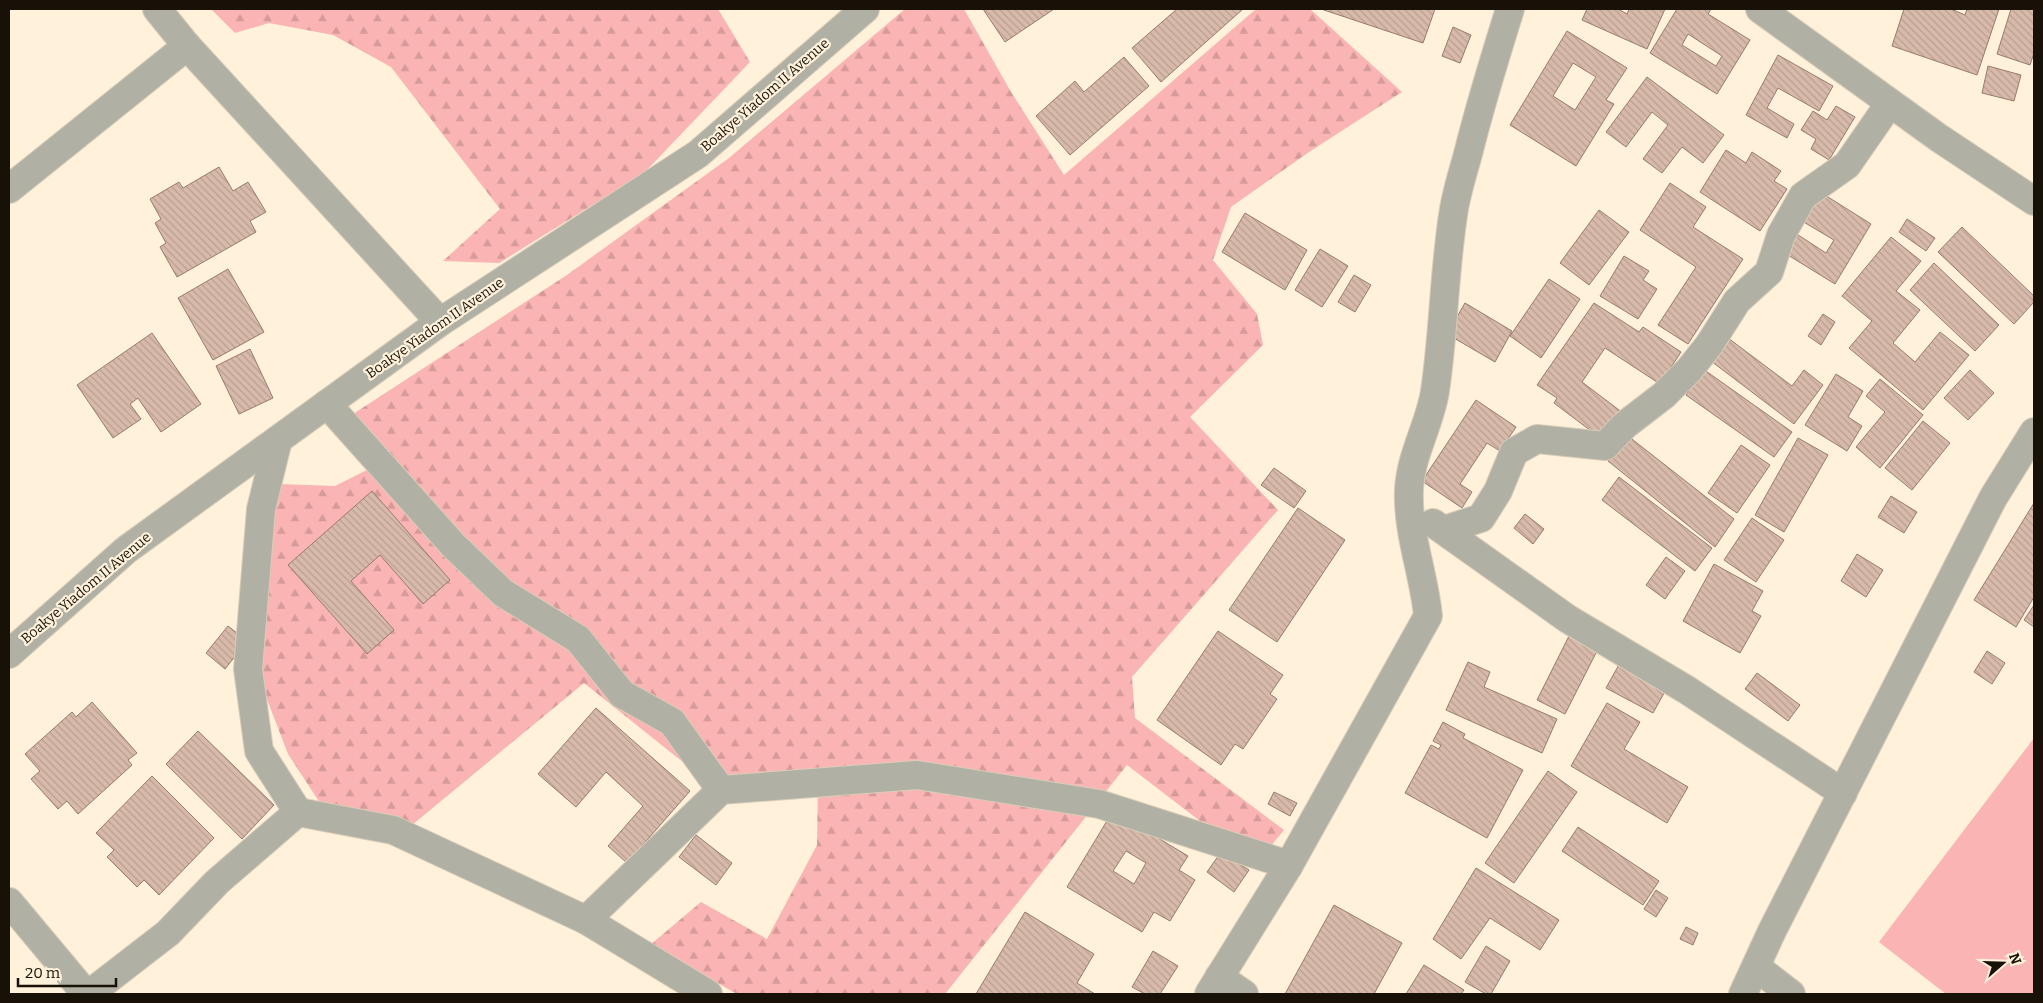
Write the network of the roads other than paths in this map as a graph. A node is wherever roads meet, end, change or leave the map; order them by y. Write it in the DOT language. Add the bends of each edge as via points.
graph roads {
  1 [pos="157,9"];
  2 [pos="865,9"];
  3 [pos="1510,9"];
  4 [pos="1760,9"];
  5 [pos="187,46"];
  6 [pos="1890,103"];
  7 [pos="9,189"];
  8 [pos="2032,196"];
  9 [pos="440,322"];
  10 [pos="327,404"];
  11 [pos="2034,432"];
  12 [pos="278,440"];
  13 [pos="1410,506"];
  14 [pos="1444,530"];
  15 [pos="12,643"];
  16 [pos="721,790"];
  17 [pos="1843,793"];
  18 [pos="298,812"];
  19 [pos="1289,865"];
  20 [pos="9,902"];
  21 [pos="586,920"];
  22 [pos="1756,967"];
  23 [pos="1214,986"];
  24 [pos="87,994"];
  25 [pos="708,994"];
  26 [pos="1244,994"];
  27 [pos="1743,994"];
  28 [pos="1791,994"];
  1 -- 5 [label="street"];
  2 -- 9 [label="street, Boakye Yiadom II Avenue" via="698,154"];
  3 -- 13 [label="street" via="1484,91 1454,209 1435,394 1416,453 1409,488"];
  4 -- 6 [label="street"];
  5 -- 7 [label="street"];
  5 -- 9 [label="street"];
  6 -- 8 [label="street"];
  6 -- 14 [label="street" via="1847,166 1803,196 1781,235 1769,272 1737,300 1709,345 1664,395 1625,424 1605,446 1537,439 1514,452 1498,491 1481,518"];
  9 -- 10 [label="street, Boakye Yiadom II Avenue"];
  10 -- 12 [label="street, Boakye Yiadom II Avenue"];
  10 -- 16 [label="street" via="453,545 503,593 578,639 622,694 672,722"];
  11 -- 17 [label="street" via="1993,498"];
  12 -- 15 [label="street, Boakye Yiadom II Avenue" via="126,550"];
  12 -- 18 [label="street" via="261,509 248,669 259,751"];
  13 -- 14 [label="street"];
  13 -- 19 [label="street" via="1416,561 1426,590 1428,616"];
  14 -- 17 [label="street" via="1568,619 1687,690"];
  16 -- 19 [label="street" via="918,774 1099,804"];
  16 -- 21 [label="street"];
  17 -- 22 [label="street"];
  18 -- 21 [label="street" via="393,830"];
  18 -- 24 [label="street" via="216,882 168,933"];
  19 -- 23 [label="street"];
  20 -- 24 [label="street"];
  21 -- 25 [label="street"];
  22 -- 27 [label="street"];
  22 -- 28 [label="street"];
  23 -- 26 [label="street"];
}
